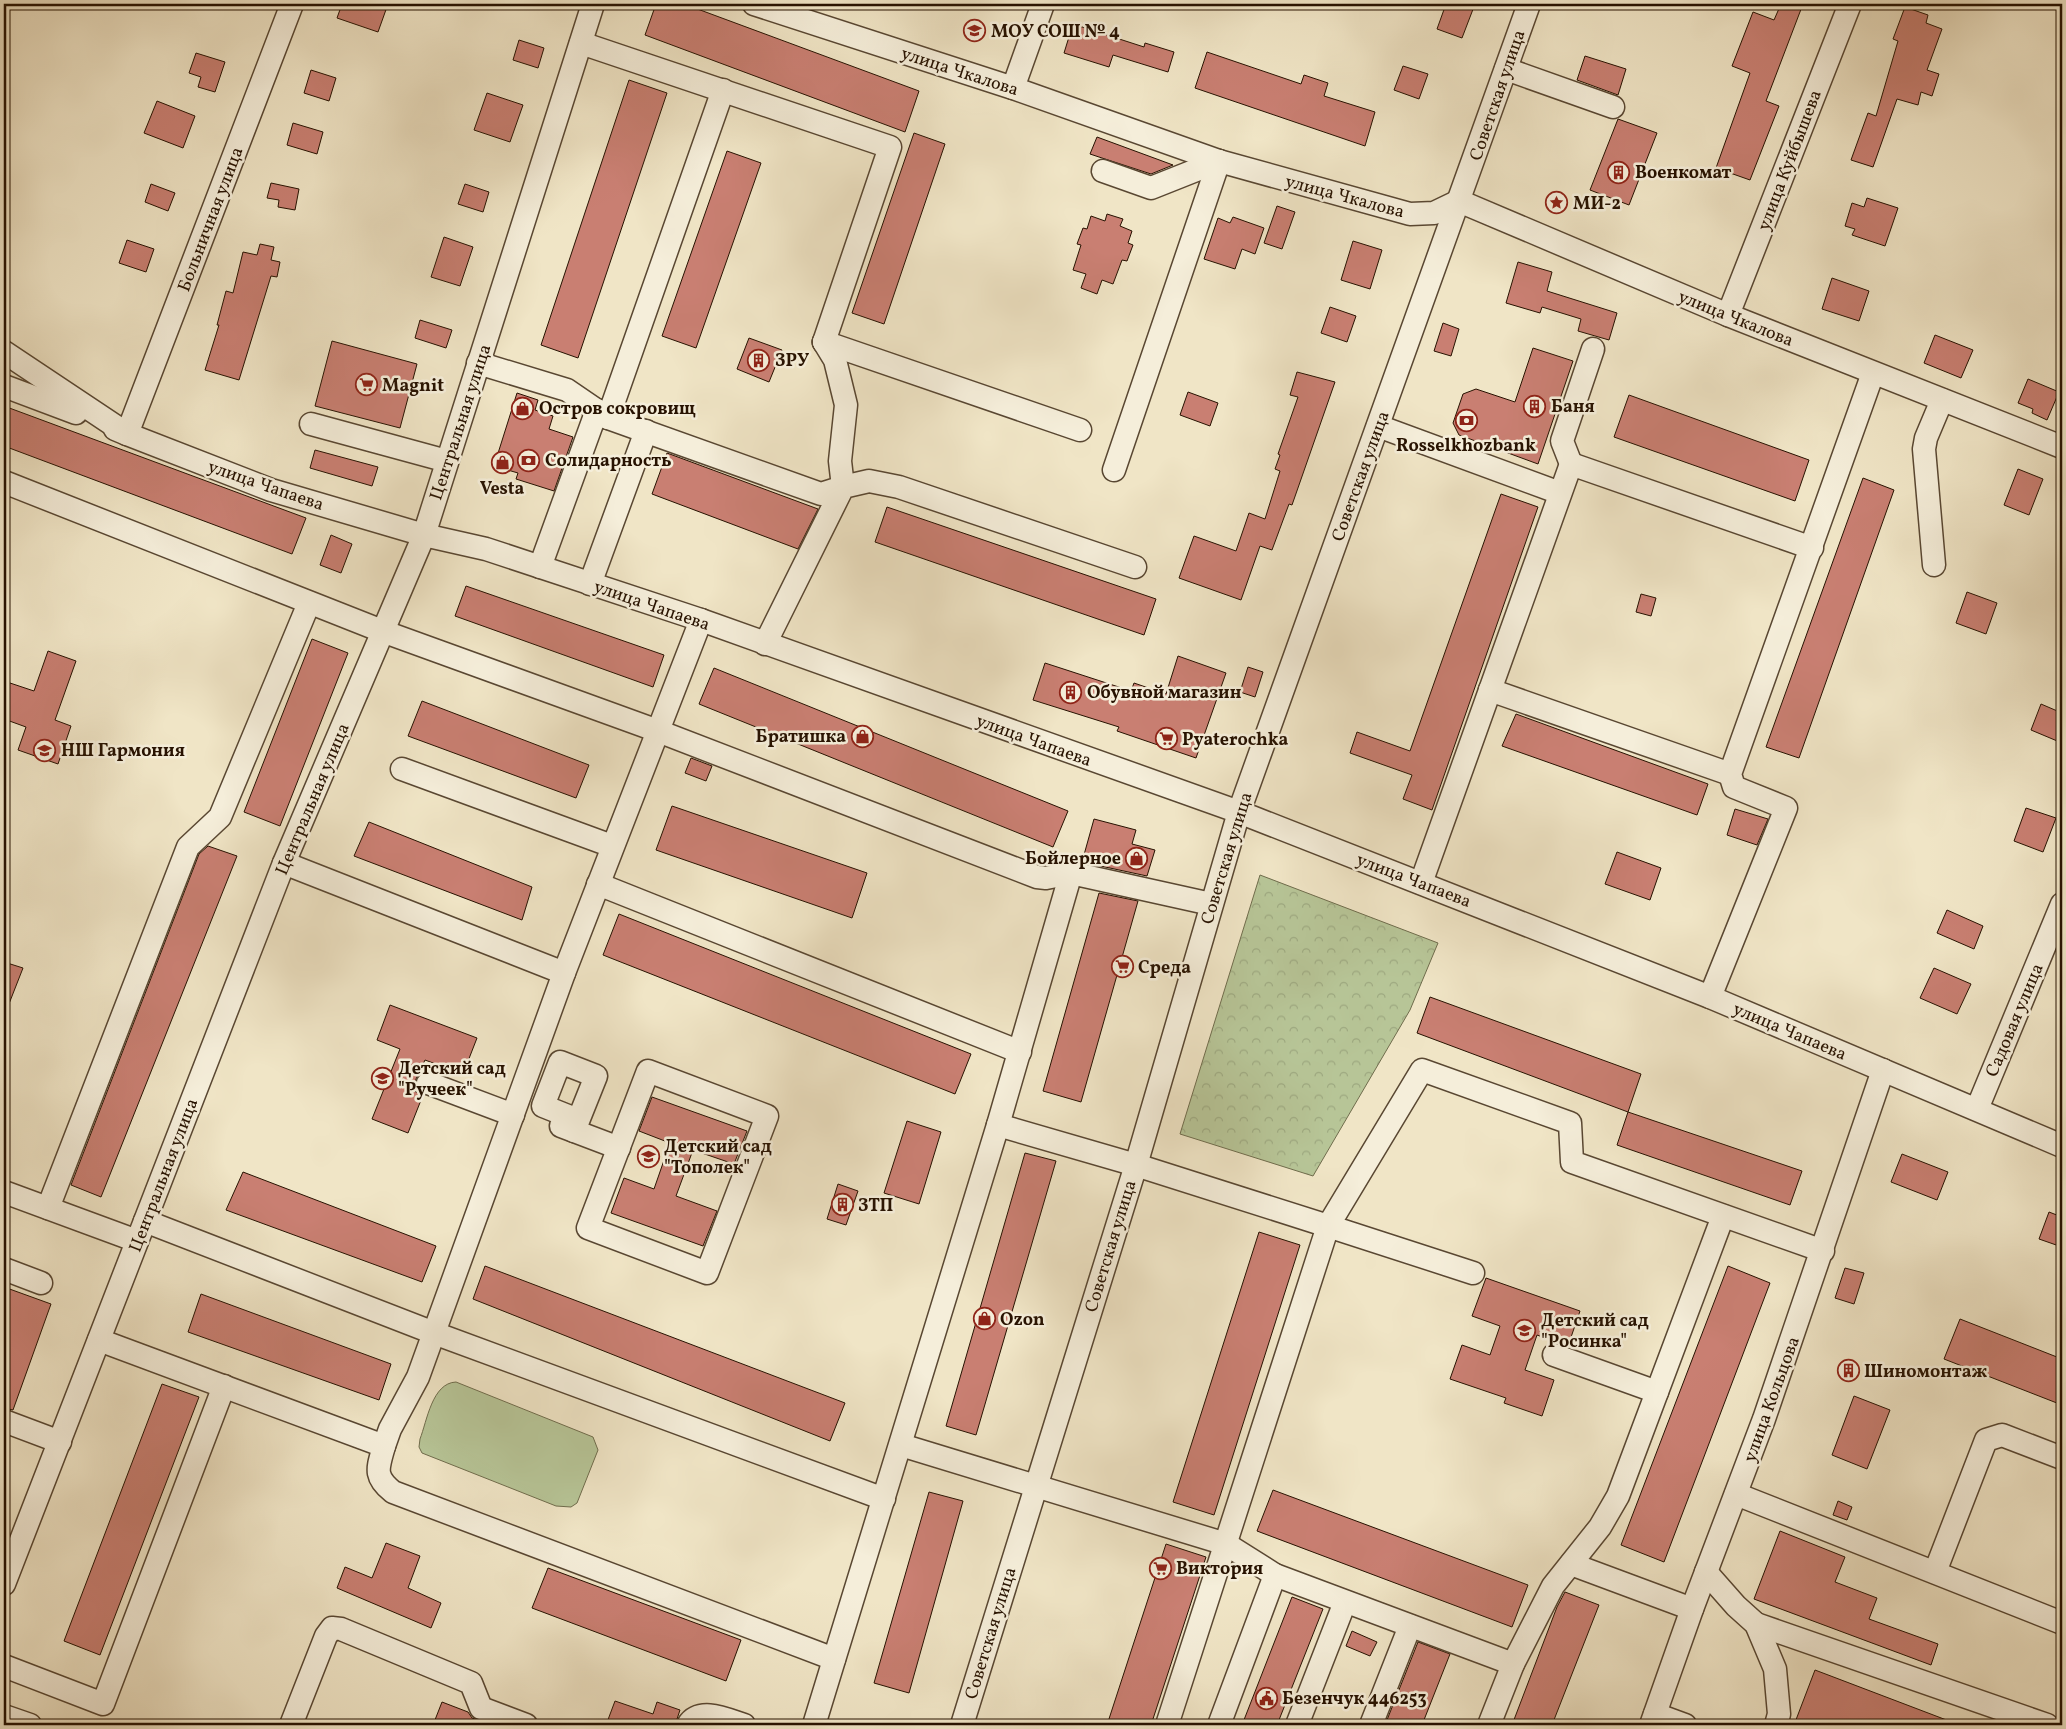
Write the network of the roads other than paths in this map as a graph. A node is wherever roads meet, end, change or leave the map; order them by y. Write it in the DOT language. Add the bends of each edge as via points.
graph roads {
  1 [pos="292,4"];
  2 [pos="593,4"];
  3 [pos="754,4"];
  4 [pos="1043,4"];
  5 [pos="1529,4"];
  6 [pos="1850,4"];
  7 [pos="581,43"];
  8 [pos="1506,69"];
  9 [pos="1013,88"];
  10 [pos="724,90"];
  11 [pos="1613,107"];
  12 [pos="1219,161"];
  13 [pos="1103,172"];
  14 [pos="1459,201"];
  15 [pos="1728,315"];
  16 [pos="824,342"];
  17 [pos="1593,349"];
  18 [pos="4,352"];
  19 [pos="478,363"];
  20 [pos="1873,373"];
  21 [pos="4,386"];
  22 [pos="1942,400"];
  23 [pos="602,414"];
  24 [pos="311,424"];
  25 [pos="1378,426"];
  26 [pos="1080,430"];
  27 [pos="646,431"];
  28 [pos="127,434"];
  29 [pos="2062,447"];
  30 [pos="447,460"];
  31 [pos="1571,464"];
  32 [pos="1114,470"];
  33 [pos="4,482"];
  34 [pos="843,487"];
  35 [pos="1560,493"];
  36 [pos="424,534"];
  37 [pos="1812,548"];
  38 [pos="1934,565"];
  39 [pos="540,567"];
  40 [pos="1136,567"];
  41 [pos="590,584"];
  42 [pos="309,603"];
  43 [pos="701,620"];
  44 [pos="382,631"];
  45 [pos="765,644"];
  46 [pos="1490,690"];
  47 [pos="658,731"];
  48 [pos="402,769"];
  49 [pos="1730,774"];
  50 [pos="1239,812"];
  51 [pos="612,846"];
  52 [pos="284,863"];
  53 [pos="1071,873"];
  54 [pos="1420,883"];
  55 [pos="598,884"];
  56 [pos="1211,904"];
  57 [pos="2062,904"];
  58 [pos="564,973"];
  59 [pos="1710,997"];
  60 [pos="1020,1052"];
  61 [pos="1883,1070"];
  62 [pos="428,1083"];
  63 [pos="1977,1109"];
  64 [pos="514,1112"];
  65 [pos="998,1125"];
  66 [pos="2062,1146"];
  67 [pos="619,1148"];
  68 [pos="1136,1165"];
  69 [pos="4,1192"];
  70 [pos="48,1208"];
  71 [pos="1723,1216"];
  72 [pos="1328,1226"];
  73 [pos="141,1231"];
  74 [pos="1823,1251"];
  75 [pos="4,1269"];
  76 [pos="1473,1273"];
  77 [pos="41,1283"];
  78 [pos="434,1333"];
  79 [pos="99,1340"];
  80 [pos="1554,1355"];
  81 [pos="224,1386"];
  82 [pos="1657,1392"];
  83 [pos="4,1421"];
  84 [pos="60,1442"];
  85 [pos="901,1445"];
  86 [pos="384,1446"];
  87 [pos="2062,1458"];
  88 [pos="1036,1484"];
  89 [pos="1736,1494"];
  90 [pos="884,1499"];
  91 [pos="1226,1544"];
  92 [pos="1571,1564"];
  93 [pos="1706,1572"];
  94 [pos="1935,1572"];
  95 [pos="1275,1575"];
  96 [pos="4,1584"];
  97 [pos="1346,1602"];
  98 [pos="1692,1609"];
  99 [pos="2062,1623"];
  100 [pos="1756,1624"];
  101 [pos="1410,1626"];
  102 [pos="834,1660"];
  103 [pos="1513,1664"];
  104 [pos="4,1666"];
  105 [pos="4,1716"];
  106 [pos="1653,1720"];
  107 [pos="30,1725"];
  108 [pos="291,1725"];
  109 [pos="526,1725"];
  110 [pos="688,1725"];
  111 [pos="744,1725"];
  112 [pos="814,1725"];
  113 [pos="962,1725"];
  114 [pos="1167,1725"];
  115 [pos="1219,1725"];
  116 [pos="1297,1725"];
  117 [pos="1371,1725"];
  118 [pos="1490,1725"];
  119 [pos="1685,1725"];
  120 [pos="1776,1725"];
  121 [pos="2047,1725"];
  1 -- 28 [label="street, Больничная улица"];
  2 -- 7 [label="street, Центральная улица"];
  3 -- 9 [label="street, улица Чкалова"];
  4 -- 9 [label="street"];
  5 -- 8 [label="street, Советская улица"];
  6 -- 15 [label="street, улица Куйбышева"];
  7 -- 10 [label="street"];
  7 -- 19 [label="street, Центральная улица"];
  8 -- 11 [label="street"];
  8 -- 14 [label="street, Советская улица"];
  9 -- 12 [label="street, улица Чкалова"];
  10 -- 16 [label="street" via="890,147"];
  10 -- 23 [label="street"];
  12 -- 13 [label="street" via="1151,188"];
  12 -- 14 [label="street, улица Чкалова" via="1410,214 1434,213"];
  12 -- 32 [label="street"];
  14 -- 15 [label="street, улица Чкалова"];
  14 -- 25 [label="street, Советская улица"];
  15 -- 20 [label="street, улица Чкалова"];
  16 -- 26 [label="street"];
  16 -- 34 [label="street" via="835,360 846,405 840,461"];
  17 -- 31 [label="street" via="1562,440"];
  18 -- 28 [label="street, улица Чапаева"];
  19 -- 23 [label="street" via="567,390"];
  19 -- 30 [label="street, Центральная улица"];
  20 -- 22 [label="street, улица Чкалова"];
  20 -- 37 [label="street"];
  21 -- 28 [label="street"];
  22 -- 29 [label="street, улица Чкалова"];
  22 -- 38 [label="street" via="1924,450"];
  23 -- 27 [label="street"];
  23 -- 39 [label="street"];
  24 -- 30 [label="street"];
  25 -- 35 [label="street"];
  25 -- 50 [label="street, Советская улица"];
  27 -- 34 [label="street" via="821,494"];
  27 -- 41 [label="street"];
  28 -- 36 [label="street, улица Чапаева" via="271,490"];
  30 -- 36 [label="street, Центральная улица"];
  31 -- 35 [label="street"];
  31 -- 37 [label="street"];
  33 -- 42 [label="street"];
  34 -- 40 [label="street" via="869,482 898,487"];
  34 -- 45 [label="street"];
  35 -- 46 [label="street"];
  36 -- 39 [label="street, улица Чапаева" via="486,549"];
  36 -- 44 [label="street, Центральная улица"];
  37 -- 49 [label="street"];
  39 -- 41 [label="street, улица Чапаева"];
  41 -- 43 [label="street, улица Чапаева"];
  42 -- 44 [label="street"];
  42 -- 70 [label="street" via="220,817 188,847"];
  43 -- 45 [label="street, улица Чапаева"];
  43 -- 47 [label="street"];
  44 -- 47 [label="street"];
  44 -- 52 [label="street, Центральная улица"];
  45 -- 50 [label="street, улица Чапаева"];
  46 -- 49 [label="street"];
  46 -- 54 [label="street"];
  47 -- 51 [label="street"];
  47 -- 53 [label="street" via="1037,877"];
  48 -- 51 [label="street"];
  49 -- 59 [label="street" via="1734,787 1786,808"];
  50 -- 54 [label="street, улица Чапаева"];
  50 -- 56 [label="street, Советская улица"];
  51 -- 55 [label="street"];
  52 -- 58 [label="street"];
  52 -- 73 [label="street, Центральная улица"];
  53 -- 56 [label="street"];
  53 -- 60 [label="street"];
  54 -- 59 [label="street, улица Чапаева"];
  55 -- 58 [label="street"];
  55 -- 60 [label="street"];
  56 -- 68 [label="street, Советская улица"];
  57 -- 63 [label="street, Садовая улица"];
  58 -- 64 [label="street"];
  59 -- 61 [label="street, улица Чапаева"];
  60 -- 65 [label="street"];
  61 -- 63 [label="street, улица Чапаева"];
  61 -- 74 [label="street, улица Кольцова"];
  62 -- 64 [label="street"];
  63 -- 66 [label="street, улица Чапаева"];
  64 -- 67 [label="street" via="576,1125"];
  64 -- 78 [label="street"];
  65 -- 68 [label="street"];
  65 -- 85 [label="street"];
  67 -- 67 [label="street" via="588,1228 707,1273 767,1116 648,1071"];
  68 -- 72 [label="street"];
  68 -- 88 [label="street, Советская улица"];
  69 -- 70 [label="street"];
  70 -- 73 [label="street"];
  71 -- 72 [label="street" via="1572,1162 1570,1123 1422,1070"];
  71 -- 74 [label="street"];
  71 -- 82 [label="street"];
  72 -- 76 [label="street"];
  72 -- 91 [label="street"];
  73 -- 78 [label="street"];
  73 -- 79 [label="street, Центральная улица"];
  74 -- 89 [label="street, улица Кольцова"];
  75 -- 77 [label="street"];
  78 -- 86 [label="street" via="418,1377"];
  78 -- 90 [label="street"];
  79 -- 81 [label="street"];
  79 -- 84 [label="street, Центральная улица"];
  80 -- 82 [label="street"];
  81 -- 86 [label="street"];
  81 -- 104 [label="street" via="103,1704"];
  82 -- 92 [label="street" via="1618,1496 1600,1527"];
  83 -- 84 [label="street"];
  84 -- 96 [label="street, Центральная улица"];
  85 -- 88 [label="street"];
  85 -- 90 [label="street"];
  86 -- 102 [label="street" via="378,1470 382,1483 394,1492"];
  87 -- 94 [label="street" via="2002,1435 1986,1440"];
  88 -- 91 [label="street"];
  88 -- 113 [label="street, Советская улица"];
  89 -- 93 [label="street, улица Кольцова"];
  89 -- 94 [label="street"];
  90 -- 102 [label="street"];
  91 -- 95 [label="street"];
  91 -- 114 [label="street"];
  92 -- 98 [label="street"];
  92 -- 103 [label="street" via="1553,1586"];
  93 -- 98 [label="street, улица Кольцова"];
  93 -- 100 [label="street"];
  94 -- 99 [label="street"];
  95 -- 97 [label="street"];
  95 -- 115 [label="street"];
  97 -- 101 [label="street"];
  97 -- 116 [label="street"];
  98 -- 106 [label="street, улица Кольцова"];
  100 -- 120 [label="street" via="1774,1669"];
  100 -- 121 [label="street"];
  101 -- 103 [label="street"];
  101 -- 117 [label="street"];
  102 -- 112 [label="street"];
  103 -- 118 [label="street"];
  105 -- 107 [label="street"];
  106 -- 119 [label="street"];
  108 -- 109 [label="street" via="332,1628 471,1683 481,1708"];
  110 -- 111 [label="street" via="698,1716 710,1715"];
}
